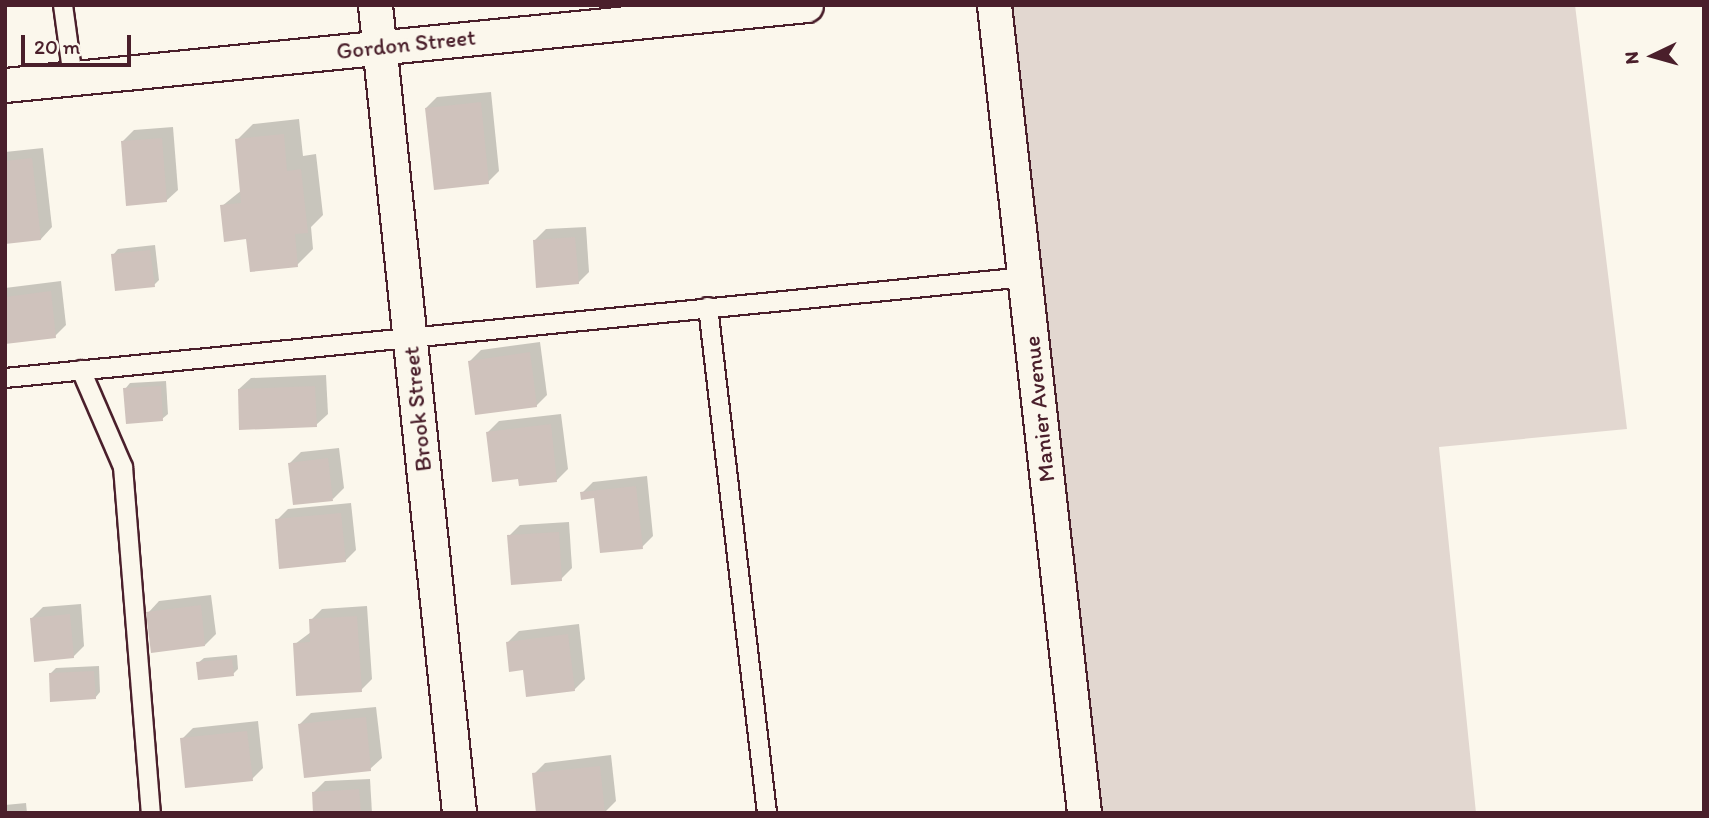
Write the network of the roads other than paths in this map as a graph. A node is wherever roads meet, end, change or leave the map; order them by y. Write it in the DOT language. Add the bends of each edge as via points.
graph roads {
  1 [pos="63,5"];
  2 [pos="375,5"];
  3 [pos="806,5"];
  4 [pos="995,5"];
  5 [pos="677,12"];
  6 [pos="379,46"];
  7 [pos="73,79"];
  8 [pos="5,85"];
  9 [pos="1025,277"];
  10 [pos="708,306"];
  11 [pos="410,336"];
  12 [pos="81,370"];
  13 [pos="5,378"];
  14 [pos="151,813"];
  15 [pos="458,813"];
  16 [pos="766,813"];
  17 [pos="1084,813"];
  1 -- 7 [label="lane"];
  2 -- 6 [label="street, Brook Street"];
  3 -- 5 [label="street, Gordon Street"];
  4 -- 9 [label="street, Manier Avenue"];
  5 -- 6 [label="street, Gordon Street"];
  6 -- 7 [label="street, Gordon Street"];
  6 -- 11 [label="street, Brook Street"];
  7 -- 8 [label="street, Gordon Street"];
  9 -- 10 [label="lane"];
  9 -- 17 [label="street, Manier Avenue"];
  10 -- 11 [label="lane"];
  10 -- 16 [label="lane"];
  11 -- 12 [label="lane"];
  11 -- 15 [label="street, Brook Street"];
  12 -- 13 [label="lane"];
  12 -- 14 [label="lane" via="123,467"];
}
